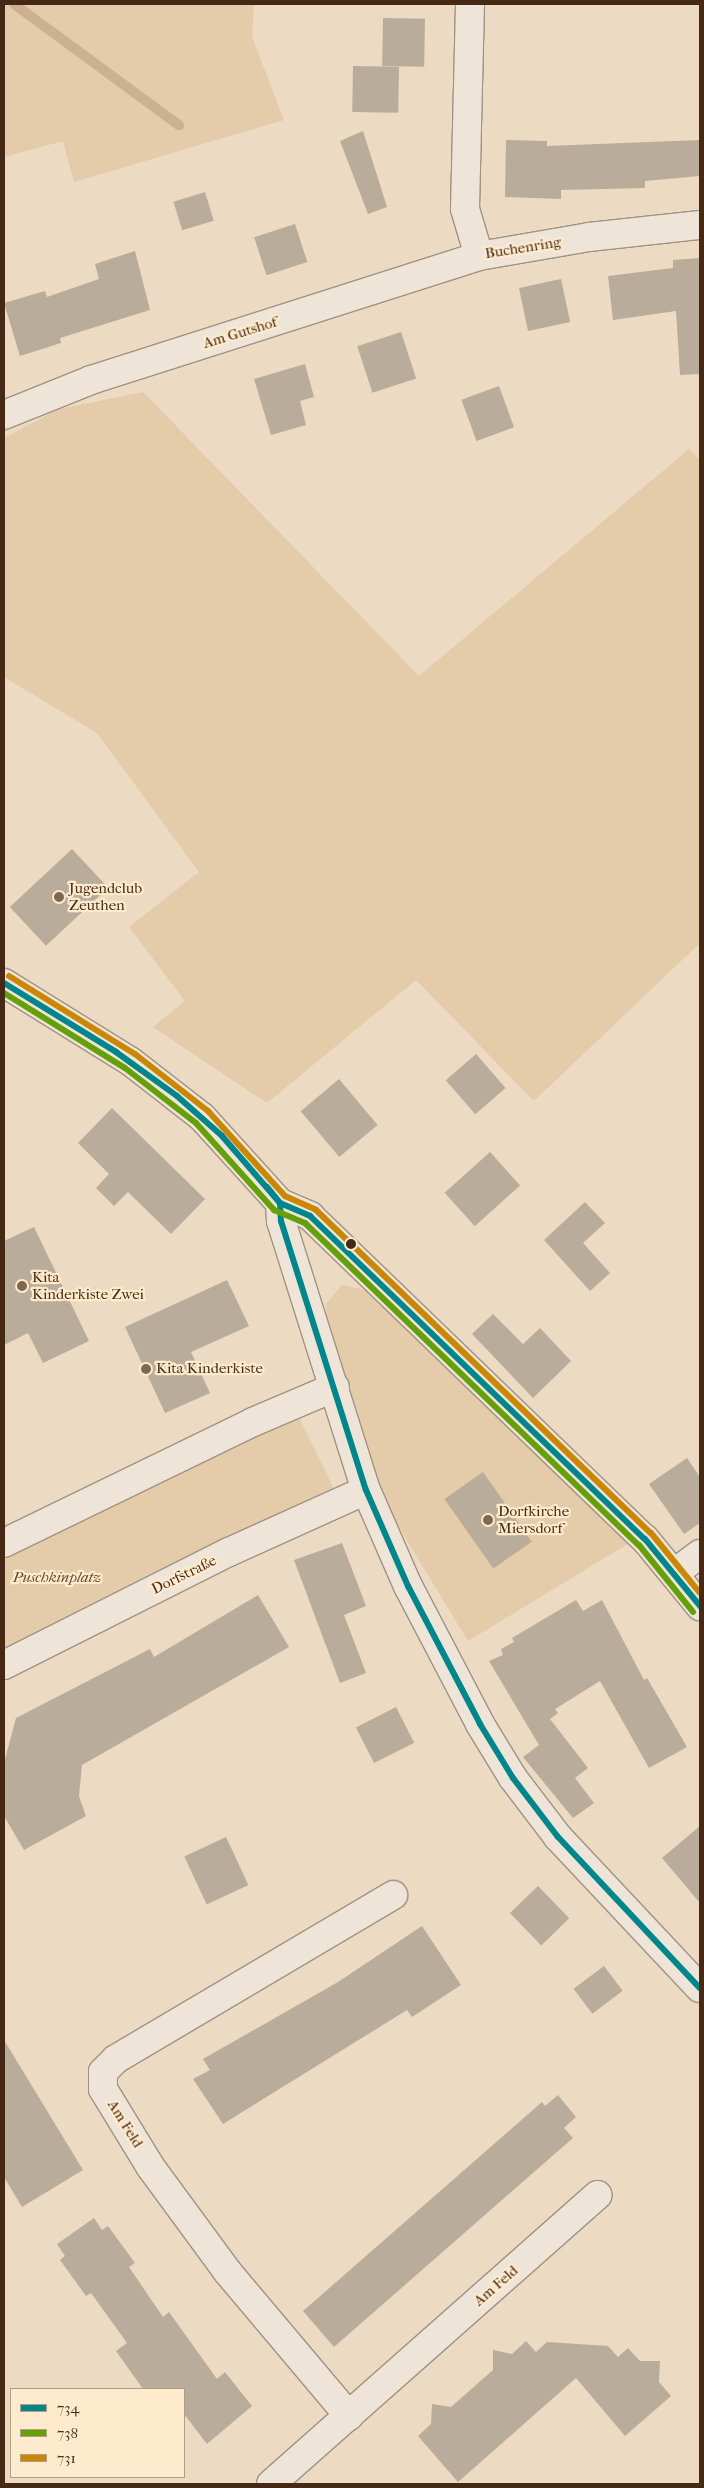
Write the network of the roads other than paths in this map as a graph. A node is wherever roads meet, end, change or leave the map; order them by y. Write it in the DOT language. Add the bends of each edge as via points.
graph roads {
  1 [pos="470,4"];
  2 [pos="700,225"];
  3 [pos="478,256"];
  4 [pos="4,415"];
  5 [pos="4,983"];
  6 [pos="280,1202"];
  7 [pos="335,1387"];
  8 [pos="366,1490"];
  9 [pos="4,1543"];
  10 [pos="700,1554"];
  11 [pos="676,1572"];
  12 [pos="700,1606"];
  13 [pos="4,1665"];
  14 [pos="393,1894"];
  15 [pos="700,1988"];
  16 [pos="598,2195"];
  17 [pos="349,2416"];
  18 [pos="271,2484"];
  1 -- 3 [label="street, Buchenring" via="465,209"];
  2 -- 3 [label="street, Buchenring" via="589,237"];
  3 -- 4 [label="street, Am Gutshof" via="92,380"];
  5 -- 6 [label="street" via="116,1052 177,1096 222,1136"];
  6 -- 7 [label="street" via="281,1221"];
  6 -- 11 [label="street" via="310,1216"];
  7 -- 8 [label="street"];
  7 -- 9 [label="street" via="253,1422"];
  8 -- 13 [label="street, Dorfstraße" via="229,1552"];
  8 -- 15 [label="street" via="408,1586 480,1724 513,1778 558,1837"];
  10 -- 11 [label="street"];
  11 -- 12 [label="street"];
  14 -- 17 [label="street, Am Feld" via="116,2059 103,2072 103,2089 150,2166 227,2271"];
  16 -- 17 [label="street, Am Feld"];
  17 -- 18 [label="street, Am Feld"];
}
